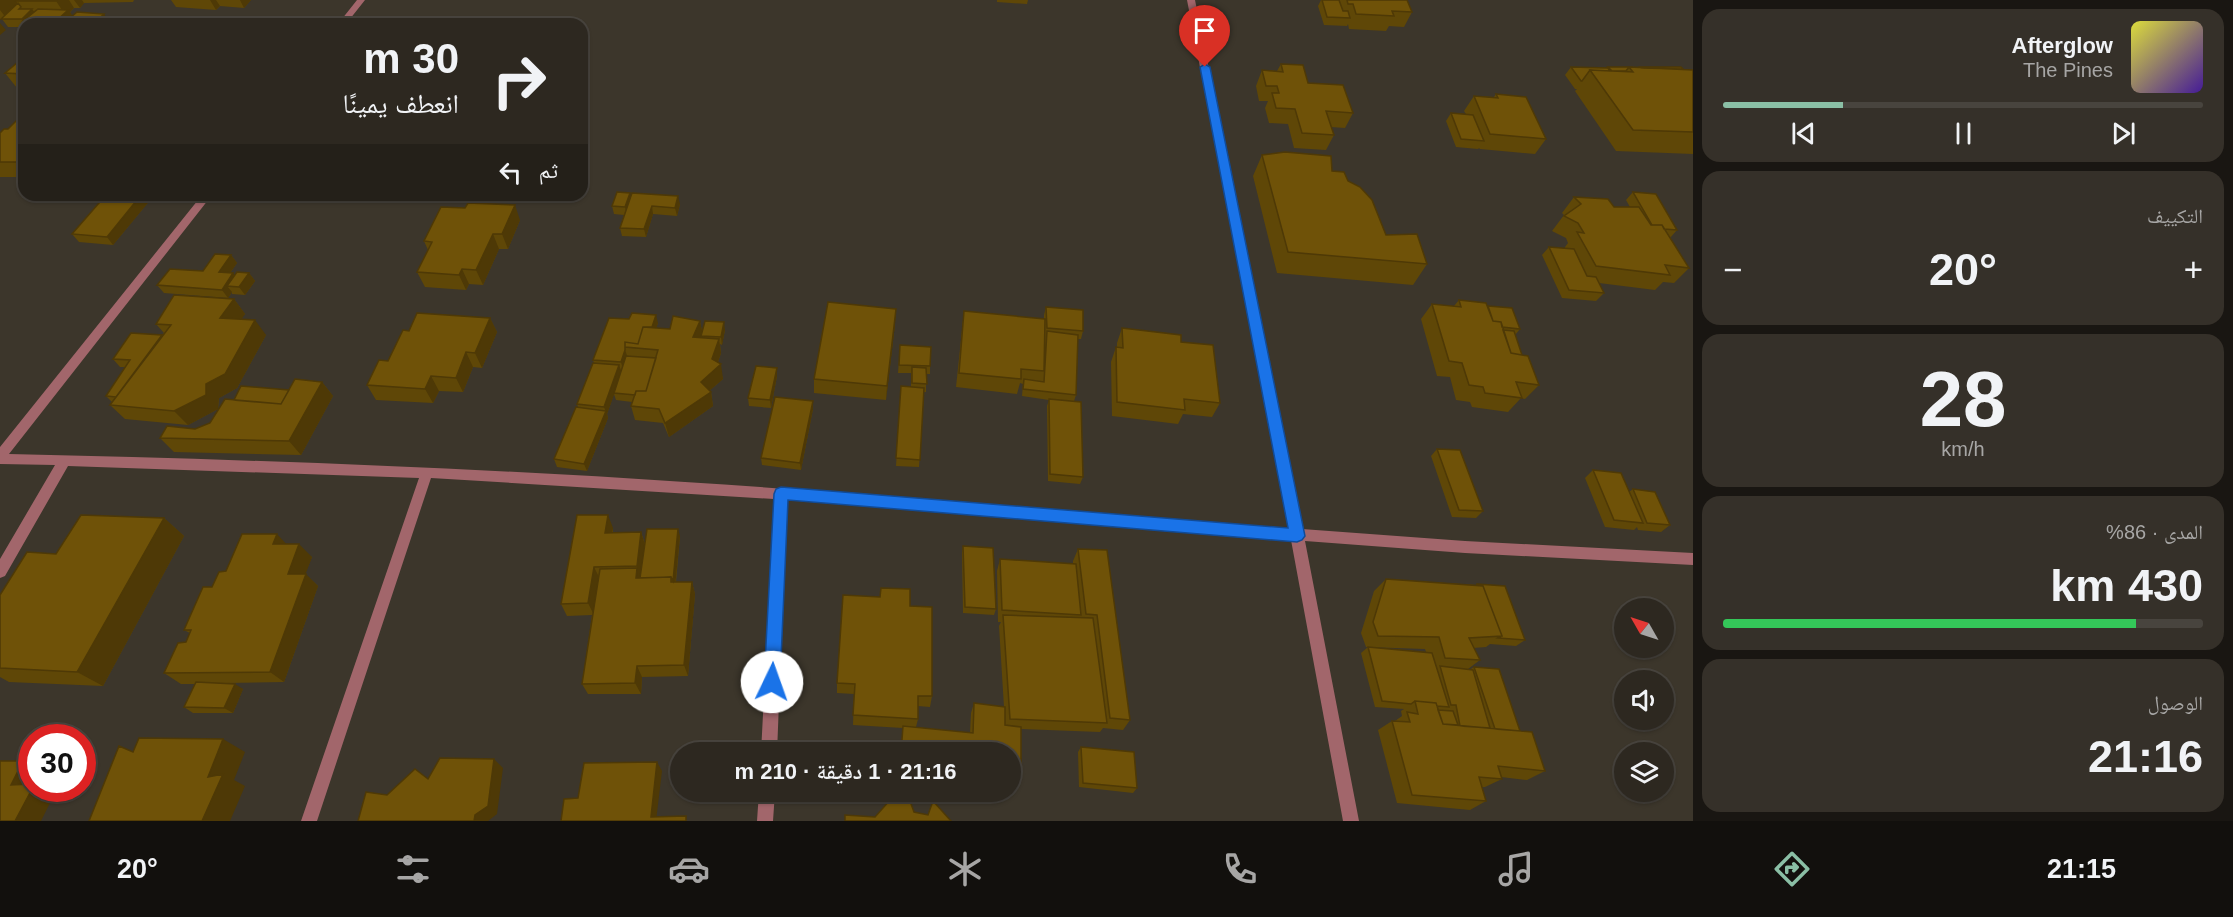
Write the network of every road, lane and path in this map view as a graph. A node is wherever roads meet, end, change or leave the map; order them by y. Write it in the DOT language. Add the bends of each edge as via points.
graph roads {
  1 [pos="361,0"];
  2 [pos="1191,0"];
  3 [pos="347,18"];
  4 [pos="202,201"];
  5 [pos="0,457"];
  6 [pos="65,460"];
  7 [pos="427,472"];
  8 [pos="781,494"];
  9 [pos="1297,536"];
  10 [pos="1693,559"];
  11 [pos="0,572"];
  12 [pos="770,742"];
  13 [pos="766,802"];
  14 [pos="309,821"];
  15 [pos="765,821"];
  16 [pos="1351,821"];
  1 -- 3 [label="street"];
  2 -- 9 [label="street"];
  4 -- 5 [label="street"];
  5 -- 6 [label="street"];
  6 -- 7 [label="street"];
  6 -- 11 [label="street"];
  7 -- 8 [label="street"];
  7 -- 14 [label="street"];
  8 -- 9 [label="street"];
  8 -- 12 [label="street"];
  9 -- 10 [label="street"];
  9 -- 16 [label="street"];
  13 -- 15 [label="street"];
}
